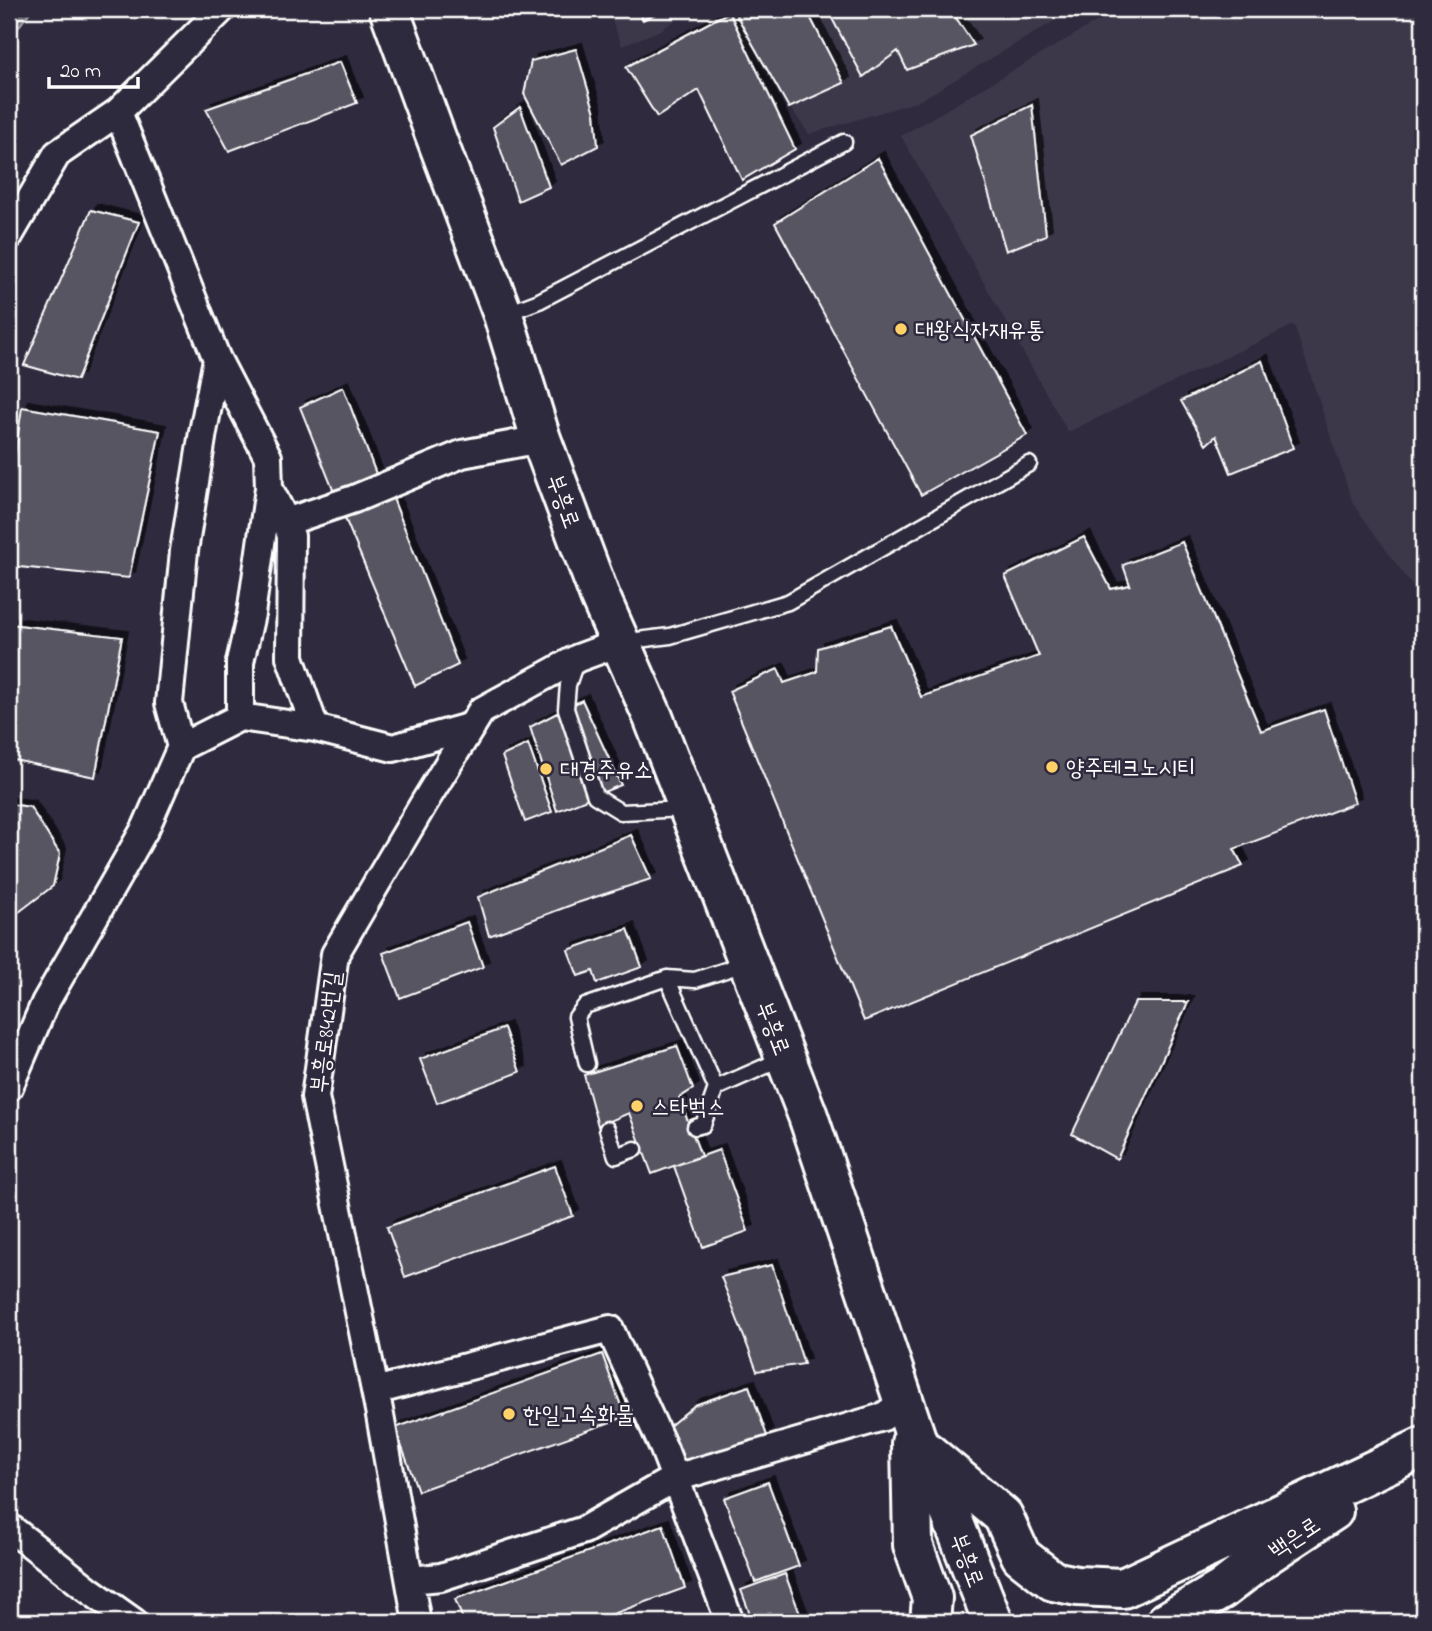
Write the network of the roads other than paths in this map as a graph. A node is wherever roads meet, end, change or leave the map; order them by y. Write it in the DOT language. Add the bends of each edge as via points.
graph roads {
  1 [pos="222,9"];
  2 [pos="389,9"];
  3 [pos="118,112"];
  4 [pos="844,142"];
  5 [pos="9,236"];
  6 [pos="503,315"];
  7 [pos="217,359"];
  8 [pos="541,439"];
  9 [pos="1030,464"];
  10 [pos="269,488"];
  11 [pos="286,522"];
  12 [pos="620,643"];
  13 [pos="578,658"];
  14 [pos="240,718"];
  15 [pos="472,726"];
  16 [pos="315,728"];
  17 [pos="181,747"];
  18 [pos="688,809"];
  19 [pos="749,963"];
  20 [pos="667,978"];
  21 [pos="786,1057"];
  22 [pos="587,1064"];
  23 [pos="9,1087"];
  24 [pos="716,1088"];
  25 [pos="695,1127"];
  26 [pos="607,1129"];
  27 [pos="635,1149"];
  28 [pos="375,1391"];
  29 [pos="910,1422"];
  30 [pos="1423,1450"];
  31 [pos="675,1478"];
  32 [pos="9,1527"];
  33 [pos="410,1580"];
  34 [pos="1221,1590"];
  35 [pos="134,1622"];
  36 [pos="417,1622"];
  37 [pos="730,1622"];
  38 [pos="930,1622"];
  39 [pos="993,1622"];
  40 [pos="1167,1622"];
  41 [pos="1187,1622"];
  1 -- 3 [label="street"];
  2 -- 6 [label="main road, 부흥로"];
  3 -- 5 [label="street" via="57,154"];
  3 -- 7 [label="street"];
  4 -- 6 [label="lane" via="539,301"];
  6 -- 8 [label="main road, 부흥로"];
  7 -- 10 [label="street" via="268,457"];
  7 -- 17 [label="street" via="184,551 169,703"];
  8 -- 11 [label="street" via="462,454"];
  8 -- 12 [label="main road, 부흥로"];
  9 -- 12 [label="lane" via="788,602 670,636"];
  10 -- 11 [label="street"];
  10 -- 14 [label="street" via="240,662"];
  11 -- 16 [label="street" via="292,536 290,657"];
  12 -- 13 [label="street, 부흥로842번길"];
  12 -- 18 [label="main road, 부흥로"];
  13 -- 15 [label="street, 부흥로842번길" via="481,711"];
  13 -- 18 [label="lane" via="568,685 566,709 595,796 621,812"];
  14 -- 16 [label="street"];
  14 -- 17 [label="street"];
  15 -- 16 [label="street" via="393,748"];
  15 -- 28 [label="street, 부흥로842번길" via="335,954 315,1097"];
  17 -- 23 [label="street" via="146,827 45,1003"];
  18 -- 19 [label="main road, 부흥로"];
  19 -- 20 [label="lane" via="695,980"];
  19 -- 21 [label="main road, 부흥로"];
  20 -- 22 [label="lane" via="585,1006 576,1017"];
  20 -- 24 [label="lane"];
  21 -- 24 [label="lane"];
  21 -- 29 [label="main road, 부흥로"];
  24 -- 25 [label="lane" via="703,1125"];
  26 -- 27 [label="lane" via="616,1156"];
  28 -- 31 [label="street" via="610,1329"];
  28 -- 33 [label="street, 부흥로842번길"];
  29 -- 30 [label="main road" via="1003,1516 1021,1556 1053,1581 1077,1586 1123,1588"];
  29 -- 31 [label="street" via="883,1417"];
  29 -- 38 [label="main road" via="913,1545 933,1598"];
  29 -- 39 [label="main road, 부흥로"];
  30 -- 34 [label="main road, 백은로"];
  31 -- 33 [label="street" via="584,1530 441,1577"];
  31 -- 37 [label="street"];
  32 -- 35 [label="street"];
  33 -- 36 [label="street, 부흥로842번길"];
  34 -- 40 [label="main road, 백은로"];
  34 -- 41 [label="main road"];
}
